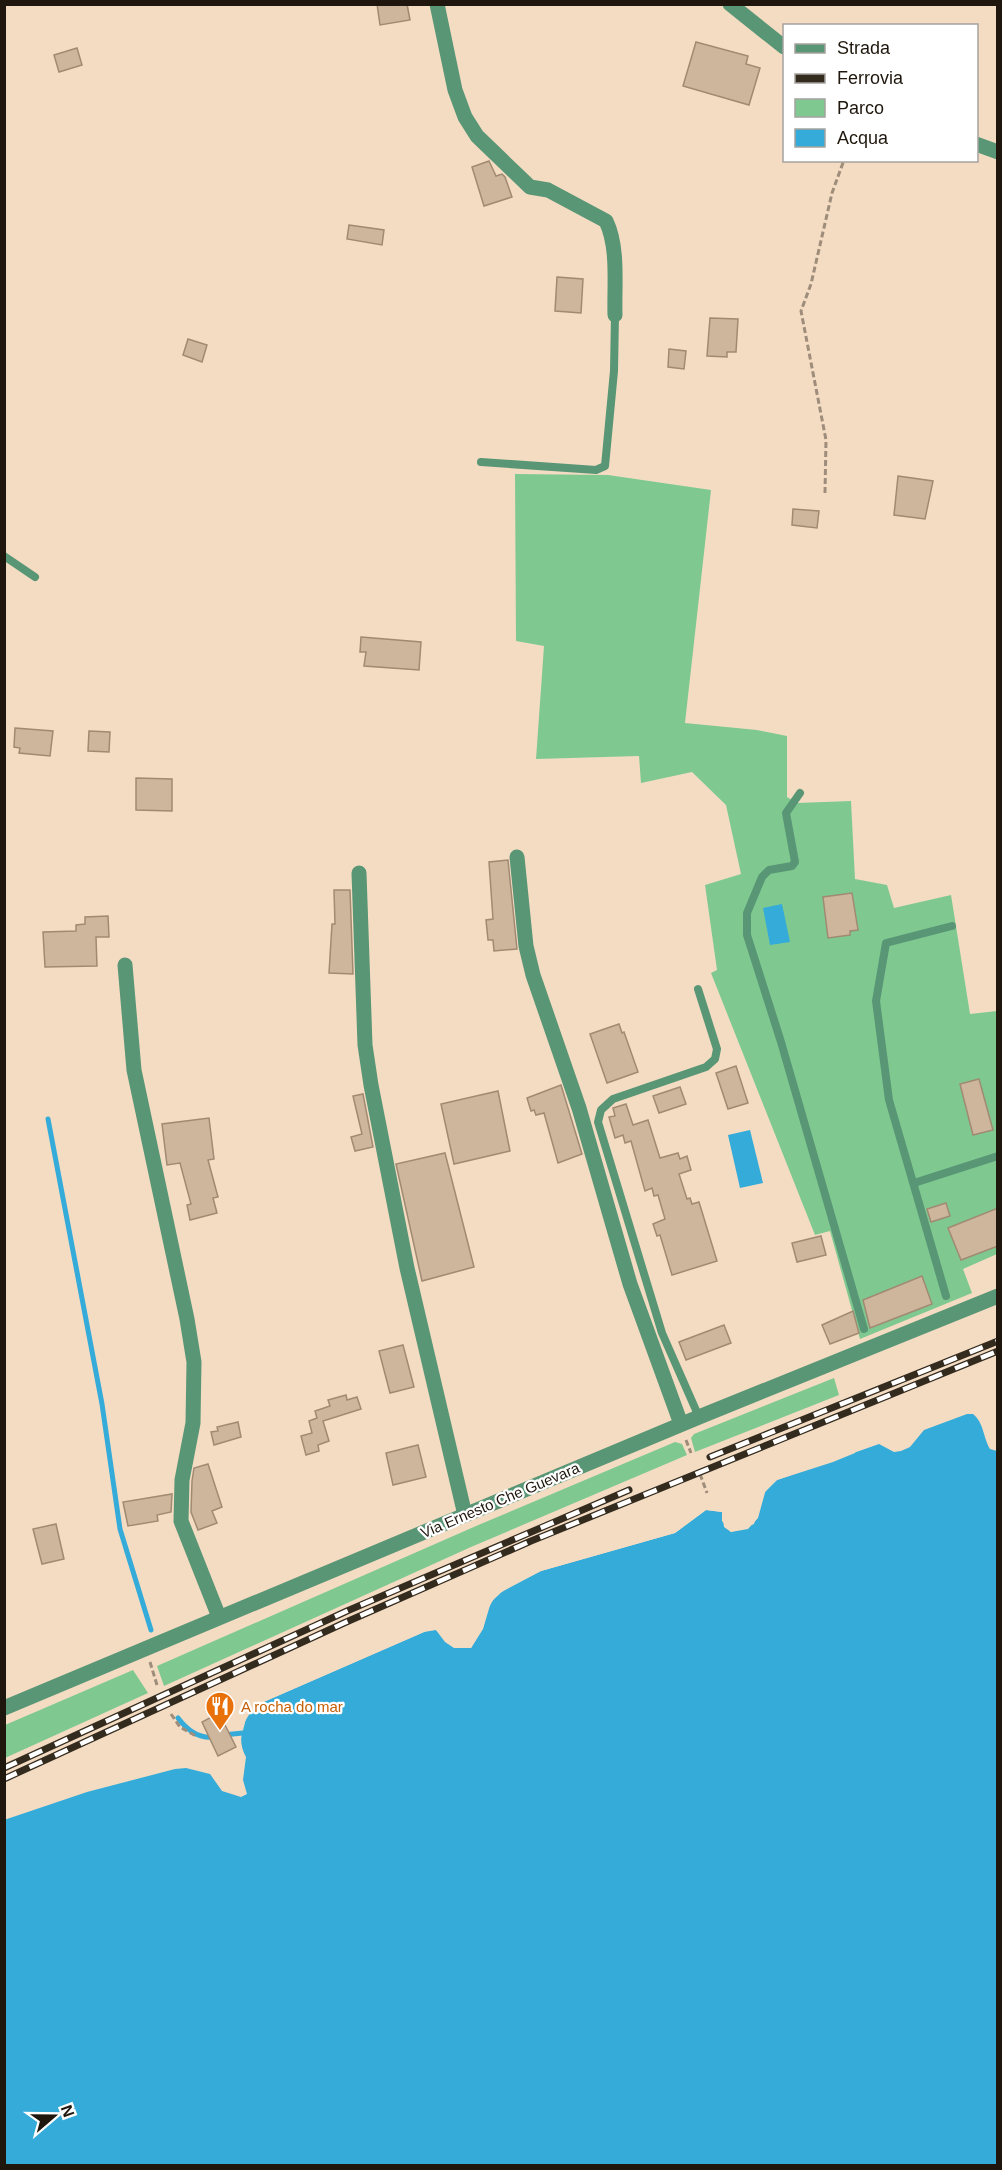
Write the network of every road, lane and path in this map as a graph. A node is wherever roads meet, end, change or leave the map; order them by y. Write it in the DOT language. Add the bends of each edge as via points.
graph roads {
  1 [pos="437,4"];
  2 [pos="730,4"];
  3 [pos="783,46"];
  4 [pos="978,145"];
  5 [pos="998,152"];
  6 [pos="843,162"];
  7 [pos="615,315"];
  8 [pos="481,462"];
  9 [pos="825,493"];
  10 [pos="4,556"];
  11 [pos="34,577"];
  12 [pos="800,793"];
  13 [pos="517,857"];
  14 [pos="359,873"];
  15 [pos="952,926"];
  16 [pos="125,965"];
  17 [pos="698,989"];
  18 [pos="998,1156"];
  19 [pos="914,1183"];
  20 [pos="946,1296"];
  21 [pos="998,1296"];
  22 [pos="864,1329"];
  23 [pos="699,1417"];
  24 [pos="681,1424"];
  25 [pos="700,1474"];
  26 [pos="707,1493"];
  27 [pos="465,1515"];
  28 [pos="219,1617"];
  29 [pos="146,1649"];
  30 [pos="157,1685"];
  31 [pos="4,1708"];
  32 [pos="171,1714"];
  33 [pos="196,1736"];
  1 -- 7 [label="street" via="455,90 477,136 530,187 548,190 606,221 611,231"];
  2 -- 3 [label="street"];
  4 -- 5 [label="street"];
  6 -- 9 [label="path" via="801,311 826,440"];
  7 -- 8 [label="lane" via="615,371 605,466 596,470"];
  10 -- 11 [label="lane"];
  12 -- 22 [label="lane" via="786,813 795,862 769,870 762,877 747,913 747,935 782,1042"];
  13 -- 24 [label="street" via="526,946 533,975 579,1108 630,1284"];
  14 -- 27 [label="street" via="365,1045 371,1085 407,1268"];
  15 -- 19 [label="lane" via="886,943 876,1001 889,1100"];
  16 -- 28 [label="street" via="134,1070 194,1362 193,1423 182,1480 181,1521"];
  17 -- 23 [label="lane" via="717,1048 715,1059 706,1067 613,1099 601,1110 598,1122 659,1324"];
  18 -- 19 [label="lane"];
  19 -- 20 [label="lane"];
  21 -- 23 [label="street, Via Ernesto Che Guevara"];
  23 -- 24 [label="street, Via Ernesto Che Guevara"];
  24 -- 27 [label="street, Via Ernesto Che Guevara"];
  25 -- 26 [label="path"];
  27 -- 28 [label="street, Via Ernesto Che Guevara"];
  28 -- 29 [label="street, Via Ernesto Che Guevara"];
  29 -- 30 [label="path"];
  29 -- 31 [label="street, Via Ernesto Che Guevara"];
  32 -- 33 [label="path" via="180,1727"];
}
